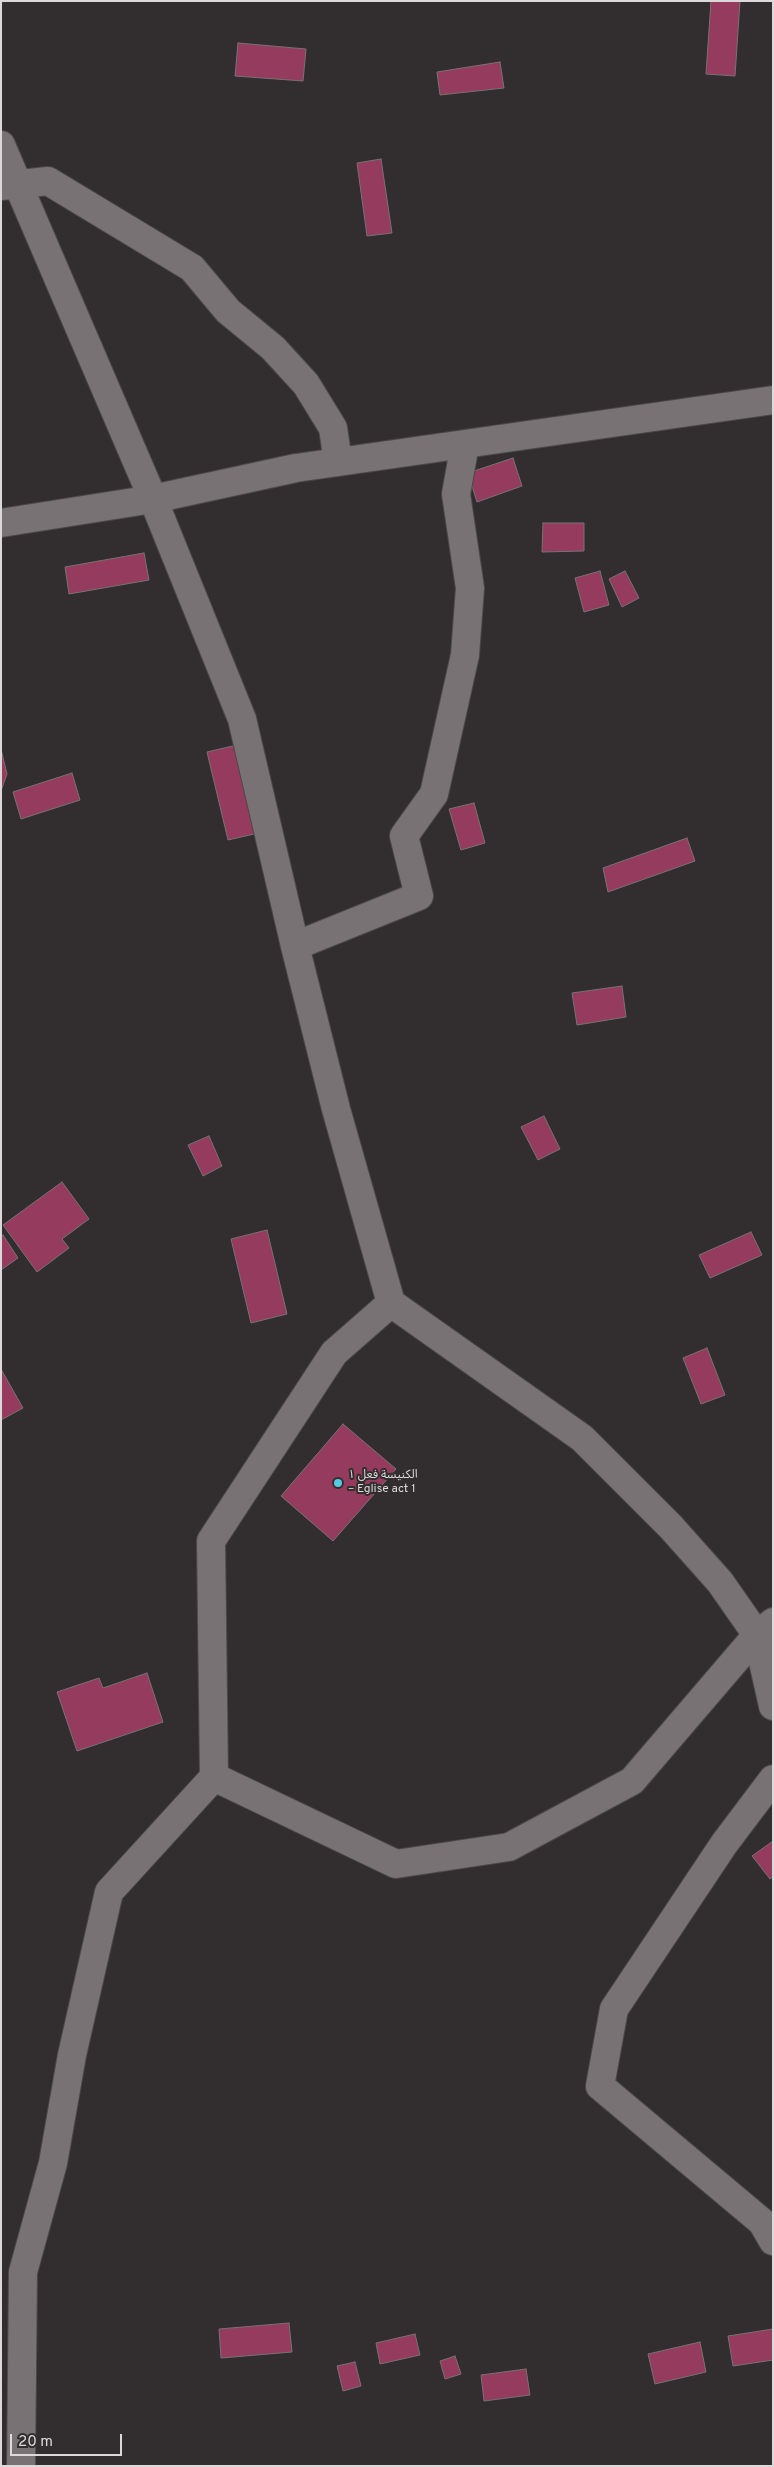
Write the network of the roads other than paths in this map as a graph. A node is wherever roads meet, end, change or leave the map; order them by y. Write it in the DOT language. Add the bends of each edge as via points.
graph roads {
  1 [pos="1,145"];
  2 [pos="9,184"];
  3 [pos="773,400"];
  4 [pos="465,444"];
  5 [pos="338,462"];
  6 [pos="153,499"];
  7 [pos="1,523"];
  8 [pos="295,946"];
  9 [pos="392,1303"];
  10 [pos="765,1629"];
  11 [pos="773,1706"];
  12 [pos="214,1777"];
  13 [pos="773,1779"];
  14 [pos="773,2241"];
  15 [pos="21,2466"];
  1 -- 2 [label="street"];
  2 -- 5 [label="street" via="48,181 192,268 228,312 273,348 306,384 333,428"];
  2 -- 6 [label="street"];
  3 -- 4 [label="street"];
  4 -- 5 [label="street"];
  4 -- 8 [label="street" via="456,494 470,588 465,655 434,794 404,836 419,896"];
  5 -- 6 [label="street"];
  6 -- 7 [label="street"];
  6 -- 8 [label="street" via="242,719"];
  8 -- 9 [label="street" via="336,1109"];
  9 -- 10 [label="street" via="582,1438 671,1527"];
  9 -- 12 [label="street" via="334,1353 211,1541"];
  10 -- 11 [label="street"];
  10 -- 12 [label="street" via="632,1781 509,1847 396,1864"];
  12 -- 15 [label="street" via="109,1892 72,2056 53,2163 23,2272"];
  13 -- 14 [label="street" via="724,1844 614,2009 600,2086 762,2222"];
}
